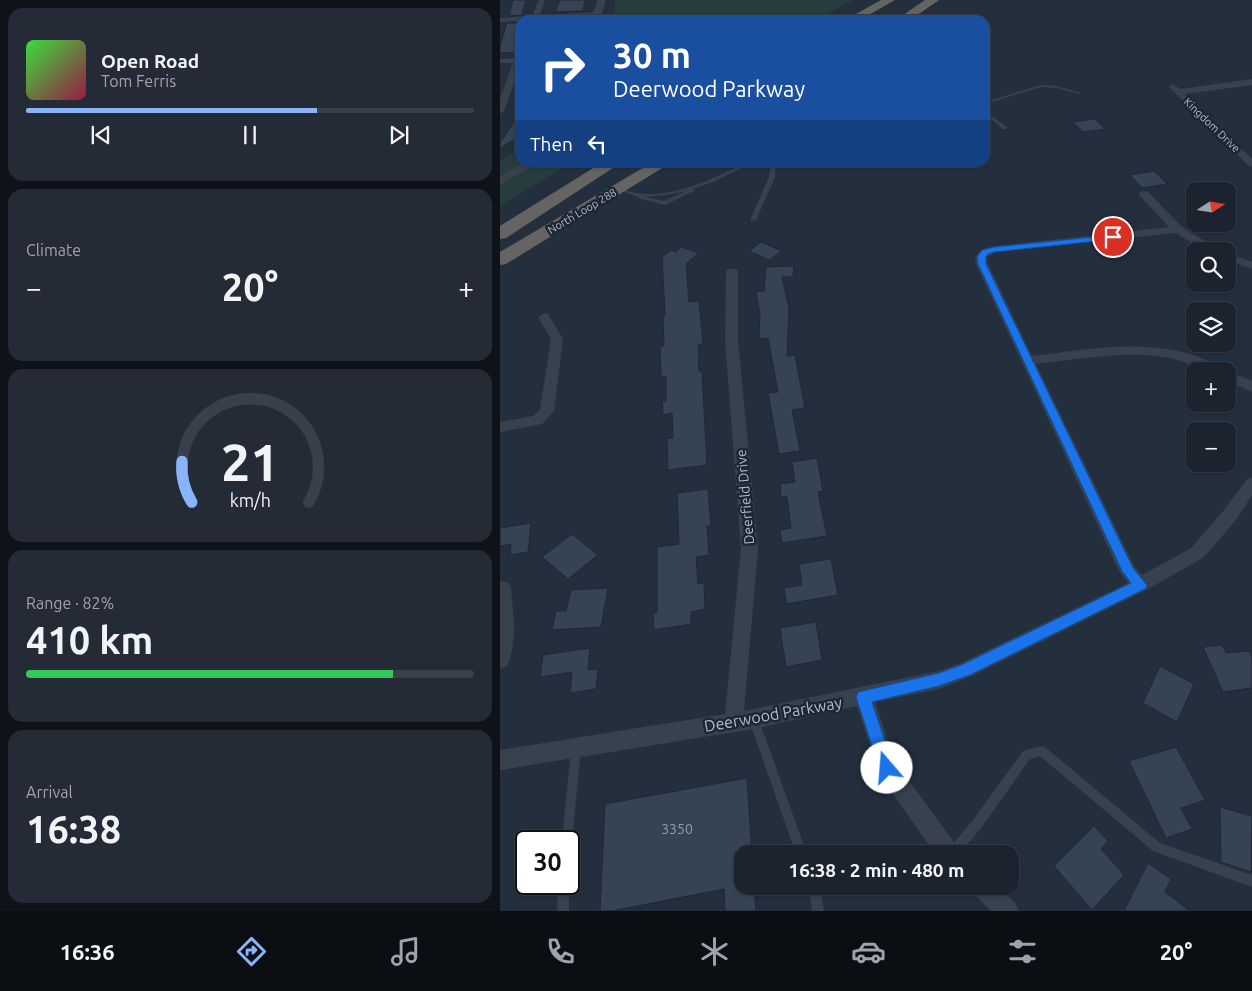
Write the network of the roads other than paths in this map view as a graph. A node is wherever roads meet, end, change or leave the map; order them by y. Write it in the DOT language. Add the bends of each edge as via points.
graph roads {
  1 [pos="542,0"];
  2 [pos="602,0"];
  3 [pos="889,0"];
  4 [pos="933,0"];
  5 [pos="536,15"];
  6 [pos="597,15"];
  7 [pos="860,15"];
  8 [pos="910,15"];
  9 [pos="515,19"];
  10 [pos="500,20"];
  11 [pos="515,60"];
  12 [pos="500,61"];
  13 [pos="515,71"];
  14 [pos="1252,82"];
  15 [pos="1079,93"];
  16 [pos="990,102"];
  17 [pos="500,111"];
  18 [pos="990,116"];
  19 [pos="1005,128"];
  20 [pos="1252,164"];
  21 [pos="525,167"];
  22 [pos="607,167"];
  23 [pos="656,167"];
  24 [pos="741,167"];
  25 [pos="773,167"];
  26 [pos="500,181"];
  27 [pos="698,186"];
  28 [pos="618,189"];
  29 [pos="1144,194"];
  30 [pos="636,195"];
  31 [pos="753,220"];
  32 [pos="1179,229"];
  33 [pos="500,234"];
  34 [pos="1200,242"];
  35 [pos="1236,259"];
  36 [pos="500,260"];
  37 [pos="1252,266"];
  38 [pos="732,271"];
  39 [pos="544,317"];
  40 [pos="1028,361"];
  41 [pos="1196,362"];
  42 [pos="1236,380"];
  43 [pos="1252,387"];
  44 [pos="500,427"];
  45 [pos="1252,483"];
  46 [pos="1140,585"];
  47 [pos="502,588"];
  48 [pos="500,660"];
  49 [pos="864,697"];
  50 [pos="744,720"];
  51 [pos="576,748"];
  52 [pos="500,760"];
  53 [pos="568,830"];
  54 [pos="798,845"];
  55 [pos="943,845"];
  56 [pos="958,845"];
  57 [pos="1252,881"];
  58 [pos="563,895"];
  59 [pos="815,895"];
  60 [pos="991,895"];
  61 [pos="562,911"];
  62 [pos="818,911"];
  63 [pos="1007,911"];
  1 -- 5 [label="street"];
  2 -- 6 [label="street"];
  3 -- 7 [label="highway"];
  4 -- 8 [label="highway"];
  9 -- 10 [label="street"];
  11 -- 12 [label="street"];
  13 -- 17 [label="street"];
  14 -- 20 [label="street, Kingdom Drive" via="1175,89"];
  15 -- 16 [label="lane" via="1039,86"];
  18 -- 19 [label="lane"];
  21 -- 26 [label="street"];
  22 -- 33 [label="highway, North Loop 288"];
  23 -- 28 [label="highway, North Loop 288"];
  24 -- 27 [label="lane"];
  25 -- 31 [label="lane"];
  27 -- 30 [label="lane"];
  27 -- 30 [label="lane" via="665,203"];
  28 -- 30 [label="lane"];
  28 -- 36 [label="highway, North Loop 288"];
  29 -- 32 [label="street"];
  32 -- 34 [label="street"];
  32 -- 40 [label="street" via="985,252 982,264"];
  35 -- 37 [label="street"];
  38 -- 50 [label="street, Deerfield Drive" via="734,369 749,545 745,614 736,682"];
  39 -- 44 [label="street" via="558,339 547,411 537,420"];
  40 -- 41 [label="street" via="1140,350"];
  40 -- 46 [label="street" via="1128,571"];
  42 -- 43 [label="street"];
  45 -- 46 [label="street, Deerwood Parkway" via="1197,554"];
  46 -- 49 [label="street, Deerwood Parkway" via="965,670 939,680"];
  47 -- 48 [label="street" via="505,631"];
  49 -- 50 [label="street, Deerwood Parkway"];
  49 -- 55 [label="street" via="887,768"];
  50 -- 51 [label="street, Deerwood Parkway"];
  50 -- 54 [label="lane"];
  51 -- 52 [label="street, Deerwood Parkway"];
  51 -- 53 [label="lane"];
  56 -- 57 [label="lane" via="1027,755 1040,751 1157,847"];
  58 -- 61 [label="lane"];
  59 -- 62 [label="lane"];
  60 -- 63 [label="street"];
}
